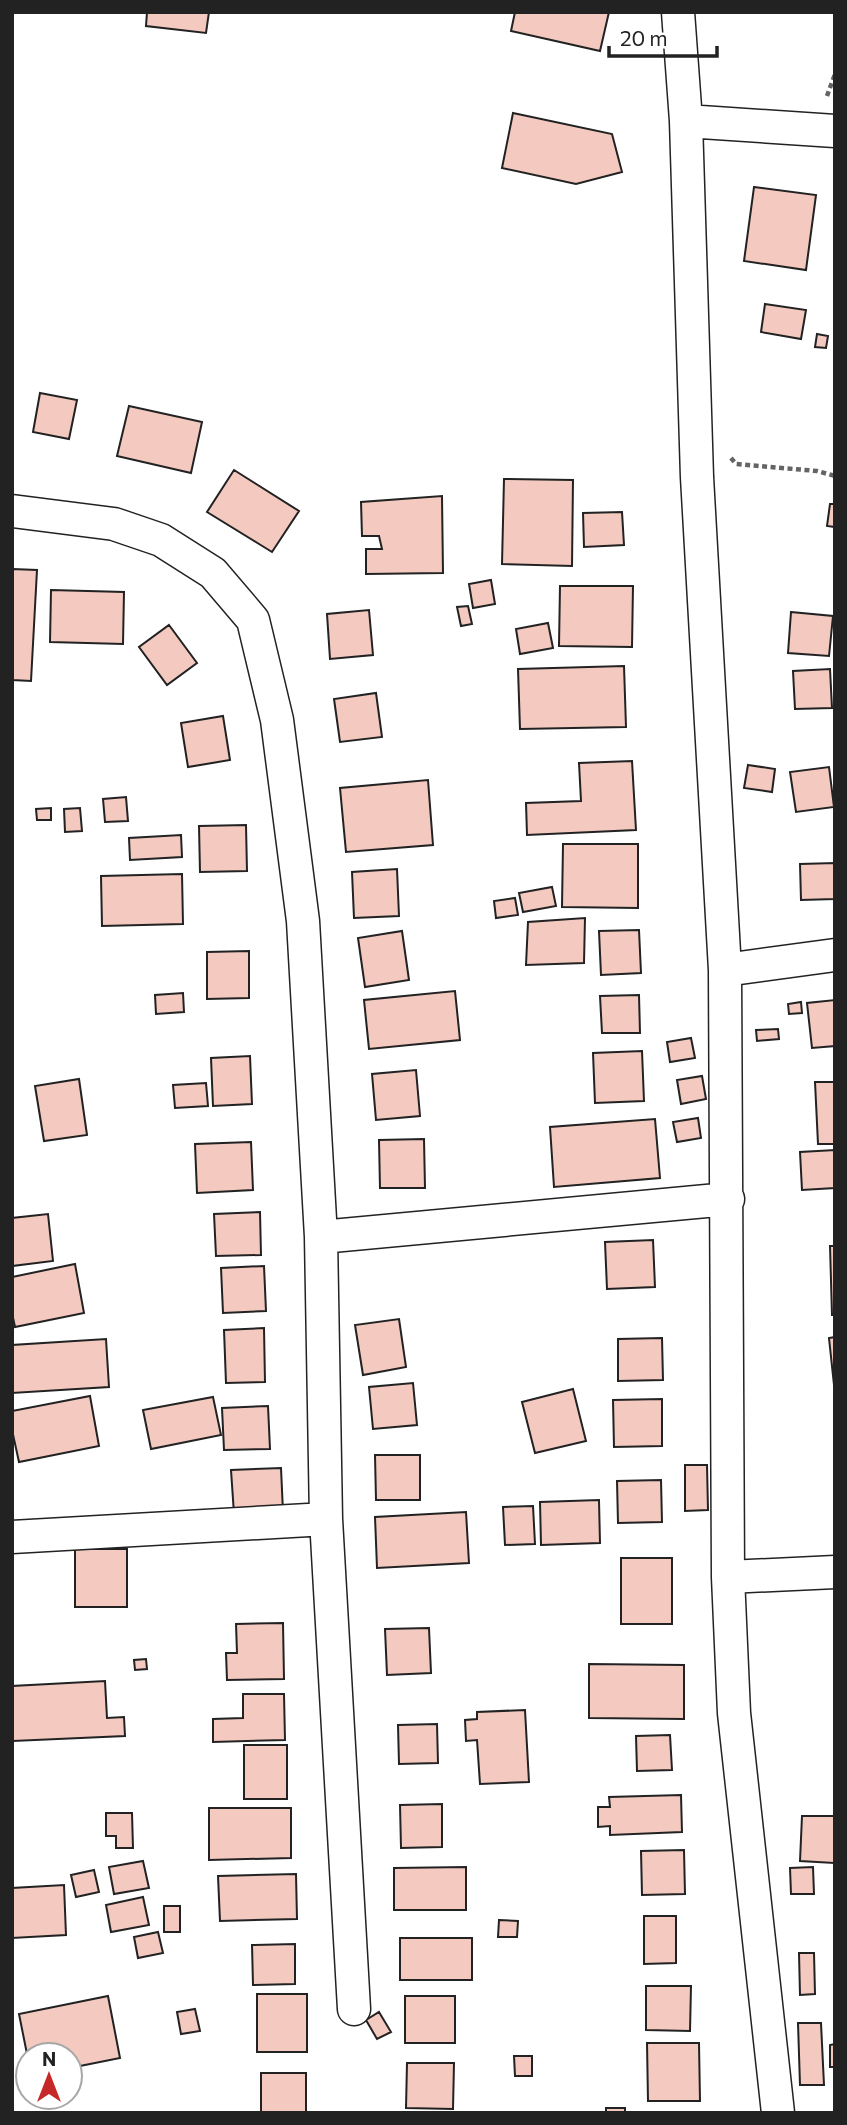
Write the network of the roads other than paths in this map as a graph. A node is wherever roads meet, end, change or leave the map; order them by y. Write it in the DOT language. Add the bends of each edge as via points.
graph roads {
  1 [pos="678,12"];
  2 [pos="686,121"];
  3 [pos="835,131"];
  4 [pos="12,511"];
  5 [pos="835,955"];
  6 [pos="725,970"];
  7 [pos="728,1199"];
  8 [pos="321,1237"];
  9 [pos="326,1519"];
  10 [pos="12,1537"];
  11 [pos="835,1572"];
  12 [pos="728,1577"];
  13 [pos="354,2009"];
  14 [pos="778,2113"];
  1 -- 2 [label="street"];
  2 -- 3 [label="street"];
  2 -- 6 [label="street" via="695,423"];
  4 -- 8 [label="street" via="114,524 161,540 213,573 253,620 277,720 303,921"];
  5 -- 6 [label="street"];
  6 -- 7 [label="street"];
  7 -- 8 [label="street"];
  7 -- 12 [label="street"];
  8 -- 9 [label="street"];
  9 -- 10 [label="street"];
  9 -- 13 [label="street"];
  11 -- 12 [label="street"];
  12 -- 14 [label="street" via="734,1713"];
}
